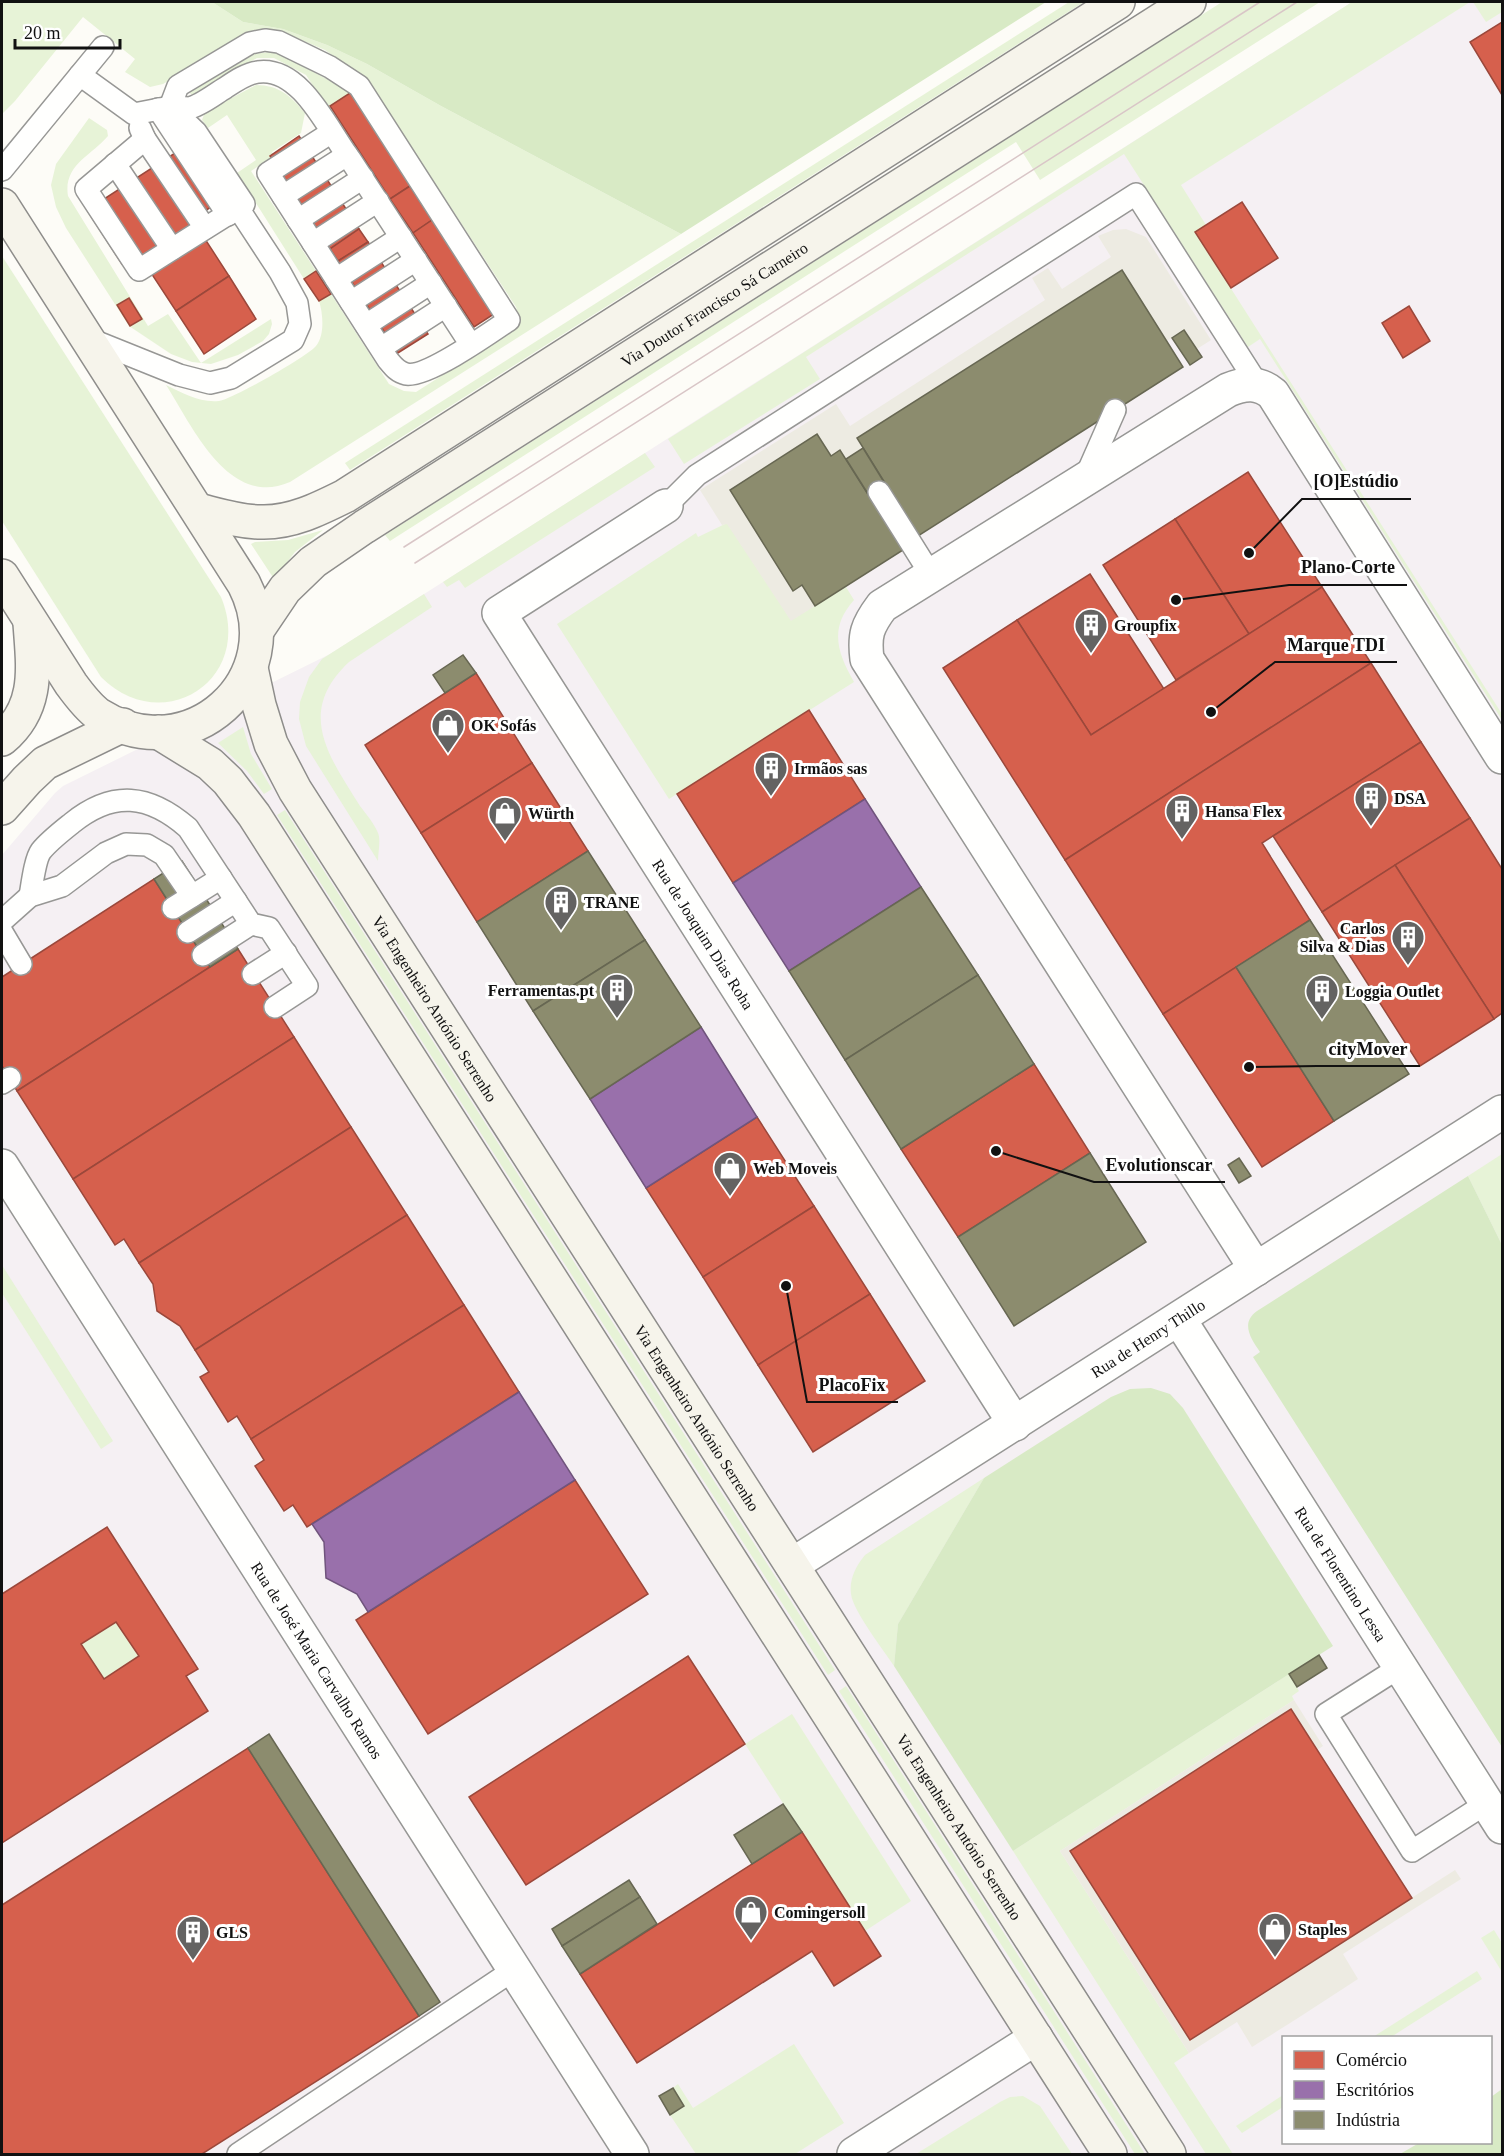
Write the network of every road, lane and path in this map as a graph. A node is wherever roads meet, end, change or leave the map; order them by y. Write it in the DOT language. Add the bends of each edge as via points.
graph roads {
  1 [pos="1118,2"];
  2 [pos="1189,2"];
  3 [pos="103,46"];
  4 [pos="80,75"];
  5 [pos="164,108"];
  6 [pos="134,114"];
  7 [pos="332,132"];
  8 [pos="140,143"];
  9 [pos="347,155"];
  10 [pos="111,168"];
  11 [pos="2,170"];
  12 [pos="363,178"];
  13 [pos="283,196"];
  14 [pos="378,201"];
  15 [pos="2,205"];
  16 [pos="233,211"];
  17 [pos="298,220"];
  18 [pos="200,232"];
  19 [pos="401,237"];
  20 [pos="313,243"];
  21 [pos="166,253"];
  22 [pos="416,260"];
  23 [pos="336,279"];
  24 [pos="431,283"];
  25 [pos="351,302"];
  26 [pos="446,306"];
  27 [pos="366,325"];
  28 [pos="87,338"];
  29 [pos="471,345"];
  30 [pos="381,348"];
  31 [pos="1258,385"];
  32 [pos="1115,410"];
  33 [pos="1084,480"];
  34 [pos="879,492"];
  35 [pos="666,506"];
  36 [pos="198,510"];
  37 [pos="931,575"];
  38 [pos="2,576"];
  39 [pos="30,621"];
  40 [pos="258,629"];
  41 [pos="251,668"];
  42 [pos="123,725"];
  43 [pos="158,732"];
  44 [pos="2,739"];
  45 [pos="1503,757"];
  46 [pos="2,808"];
  47 [pos="221,878"];
  48 [pos="30,896"];
  49 [pos="192,896"];
  50 [pos="236,901"];
  51 [pos="173,908"];
  52 [pos="2,921"];
  53 [pos="251,924"];
  54 [pos="2,932"];
  55 [pos="188,932"];
  56 [pos="286,953"];
  57 [pos="203,955"];
  58 [pos="21,964"];
  59 [pos="253,974"];
  60 [pos="275,1007"];
  61 [pos="1503,1112"];
  62 [pos="2,1166"];
  63 [pos="1256,1269"];
  64 [pos="1179,1319"];
  65 [pos="1014,1424"];
  66 [pos="792,1564"];
  67 [pos="1400,1667"];
  68 [pos="1495,1815"];
  69 [pos="515,1969"];
  70 [pos="1036,2038"];
  71 [pos="238,2154"];
  72 [pos="632,2154"];
  73 [pos="854,2154"];
  74 [pos="1110,2154"];
  75 [pos="1169,2154"];
  1 -- 36 [label="main road" via="345,496 292,519 262,522"];
  2 -- 40 [label="main road, Via Doutor Francisco Sá Carneiro" via="364,527 313,562 285,589"];
  3 -- 4 [label="lane"];
  4 -- 6 [label="lane"];
  4 -- 11 [label="lane"];
  5 -- 6 [label="lane"];
  5 -- 7 [label="lane" via="190,108 256,72 274,72 296,84"];
  5 -- 16 [label="lane" via="196,132 244,204"];
  5 -- 29 [label="lane" via="178,86 250,43 265,40 279,42 359,86 509,320"];
  6 -- 8 [label="lane"];
  7 -- 9 [label="lane"];
  7 -- 13 [label="lane" via="268,173"];
  8 -- 10 [label="lane"];
  8 -- 18 [label="lane"];
  9 -- 12 [label="lane"];
  9 -- 13 [label="lane"];
  10 -- 21 [label="lane"];
  10 -- 21 [label="lane" via="86,189 139,270"];
  12 -- 14 [label="lane"];
  12 -- 17 [label="lane"];
  13 -- 17 [label="lane"];
  14 -- 19 [label="lane"];
  14 -- 20 [label="lane"];
  15 -- 28 [label="main road"];
  16 -- 18 [label="lane"];
  16 -- 28 [label="lane" via="280,272 297,303 300,324 293,340 231,378 210,383 179,375"];
  17 -- 20 [label="lane"];
  18 -- 21 [label="lane"];
  19 -- 22 [label="lane"];
  19 -- 23 [label="lane"];
  20 -- 23 [label="lane"];
  22 -- 24 [label="lane"];
  22 -- 25 [label="lane"];
  23 -- 25 [label="lane"];
  24 -- 26 [label="lane"];
  24 -- 27 [label="lane"];
  25 -- 27 [label="lane"];
  26 -- 29 [label="lane"];
  26 -- 30 [label="lane"];
  27 -- 30 [label="lane"];
  28 -- 36 [label="main road"];
  29 -- 30 [label="lane" via="432,368 408,375 399,372"];
  31 -- 33 [label="street" via="1228,390"];
  31 -- 35 [label="lane" via="1136,194 697,475"];
  31 -- 45 [label="street" via="1273,394"];
  32 -- 33 [label="lane"];
  33 -- 37 [label="street"];
  34 -- 37 [label="lane"];
  35 -- 65 [label="street, Rua de Joaquim Dias Roha" via="499,613"];
  36 -- 40 [label="main road" via="252,599"];
  37 -- 63 [label="street" via="882,606 870,621 865,639 867,659"];
  38 -- 39 [label="main road"];
  39 -- 42 [label="main road" via="83,700 98,713"];
  39 -- 44 [label="main road" via="33,683 21,718"];
  40 -- 41 [label="main road"];
  41 -- 43 [label="main road" via="238,691 209,717 181,729"];
  41 -- 66 [label="main road, Via Engenheiro António Serrenho" via="271,744 295,790"];
  42 -- 43 [label="main road"];
  42 -- 46 [label="main road" via="45,763"];
  43 -- 70 [label="main road" via="210,764 254,815"];
  47 -- 48 [label="lane" via="178,819 153,804 121,801 86,812 40,852"];
  47 -- 49 [label="lane"];
  47 -- 50 [label="lane"];
  48 -- 49 [label="lane" via="62,886 118,847 137,843 164,855"];
  48 -- 52 [label="lane"];
  49 -- 51 [label="lane"];
  50 -- 53 [label="lane"];
  50 -- 55 [label="lane"];
  53 -- 56 [label="lane" via="269,928"];
  53 -- 57 [label="lane"];
  54 -- 58 [label="lane"];
  56 -- 59 [label="lane"];
  56 -- 60 [label="lane" via="307,986"];
  61 -- 63 [label="street, Rua de Henry Thillo"];
  62 -- 69 [label="street, Rua de José Maria Carvalho Ramos"];
  63 -- 64 [label="street, Rua de Henry Thillo"];
  64 -- 65 [label="street, Rua de Henry Thillo"];
  64 -- 67 [label="street, Rua de Florentino Lessa"];
  65 -- 66 [label="street, Rua de Henry Thillo"];
  66 -- 75 [label="main road, Via Engenheiro António Serrenho"];
  67 -- 68 [label="street, Rua de Florentino Lessa"];
  67 -- 68 [label="lane" via="1326,1714 1412,1851"];
  69 -- 71 [label="lane"];
  69 -- 72 [label="street, Rua de José Maria Carvalho Ramos"];
  70 -- 73 [label="street"];
  70 -- 74 [label="main road"];
}
